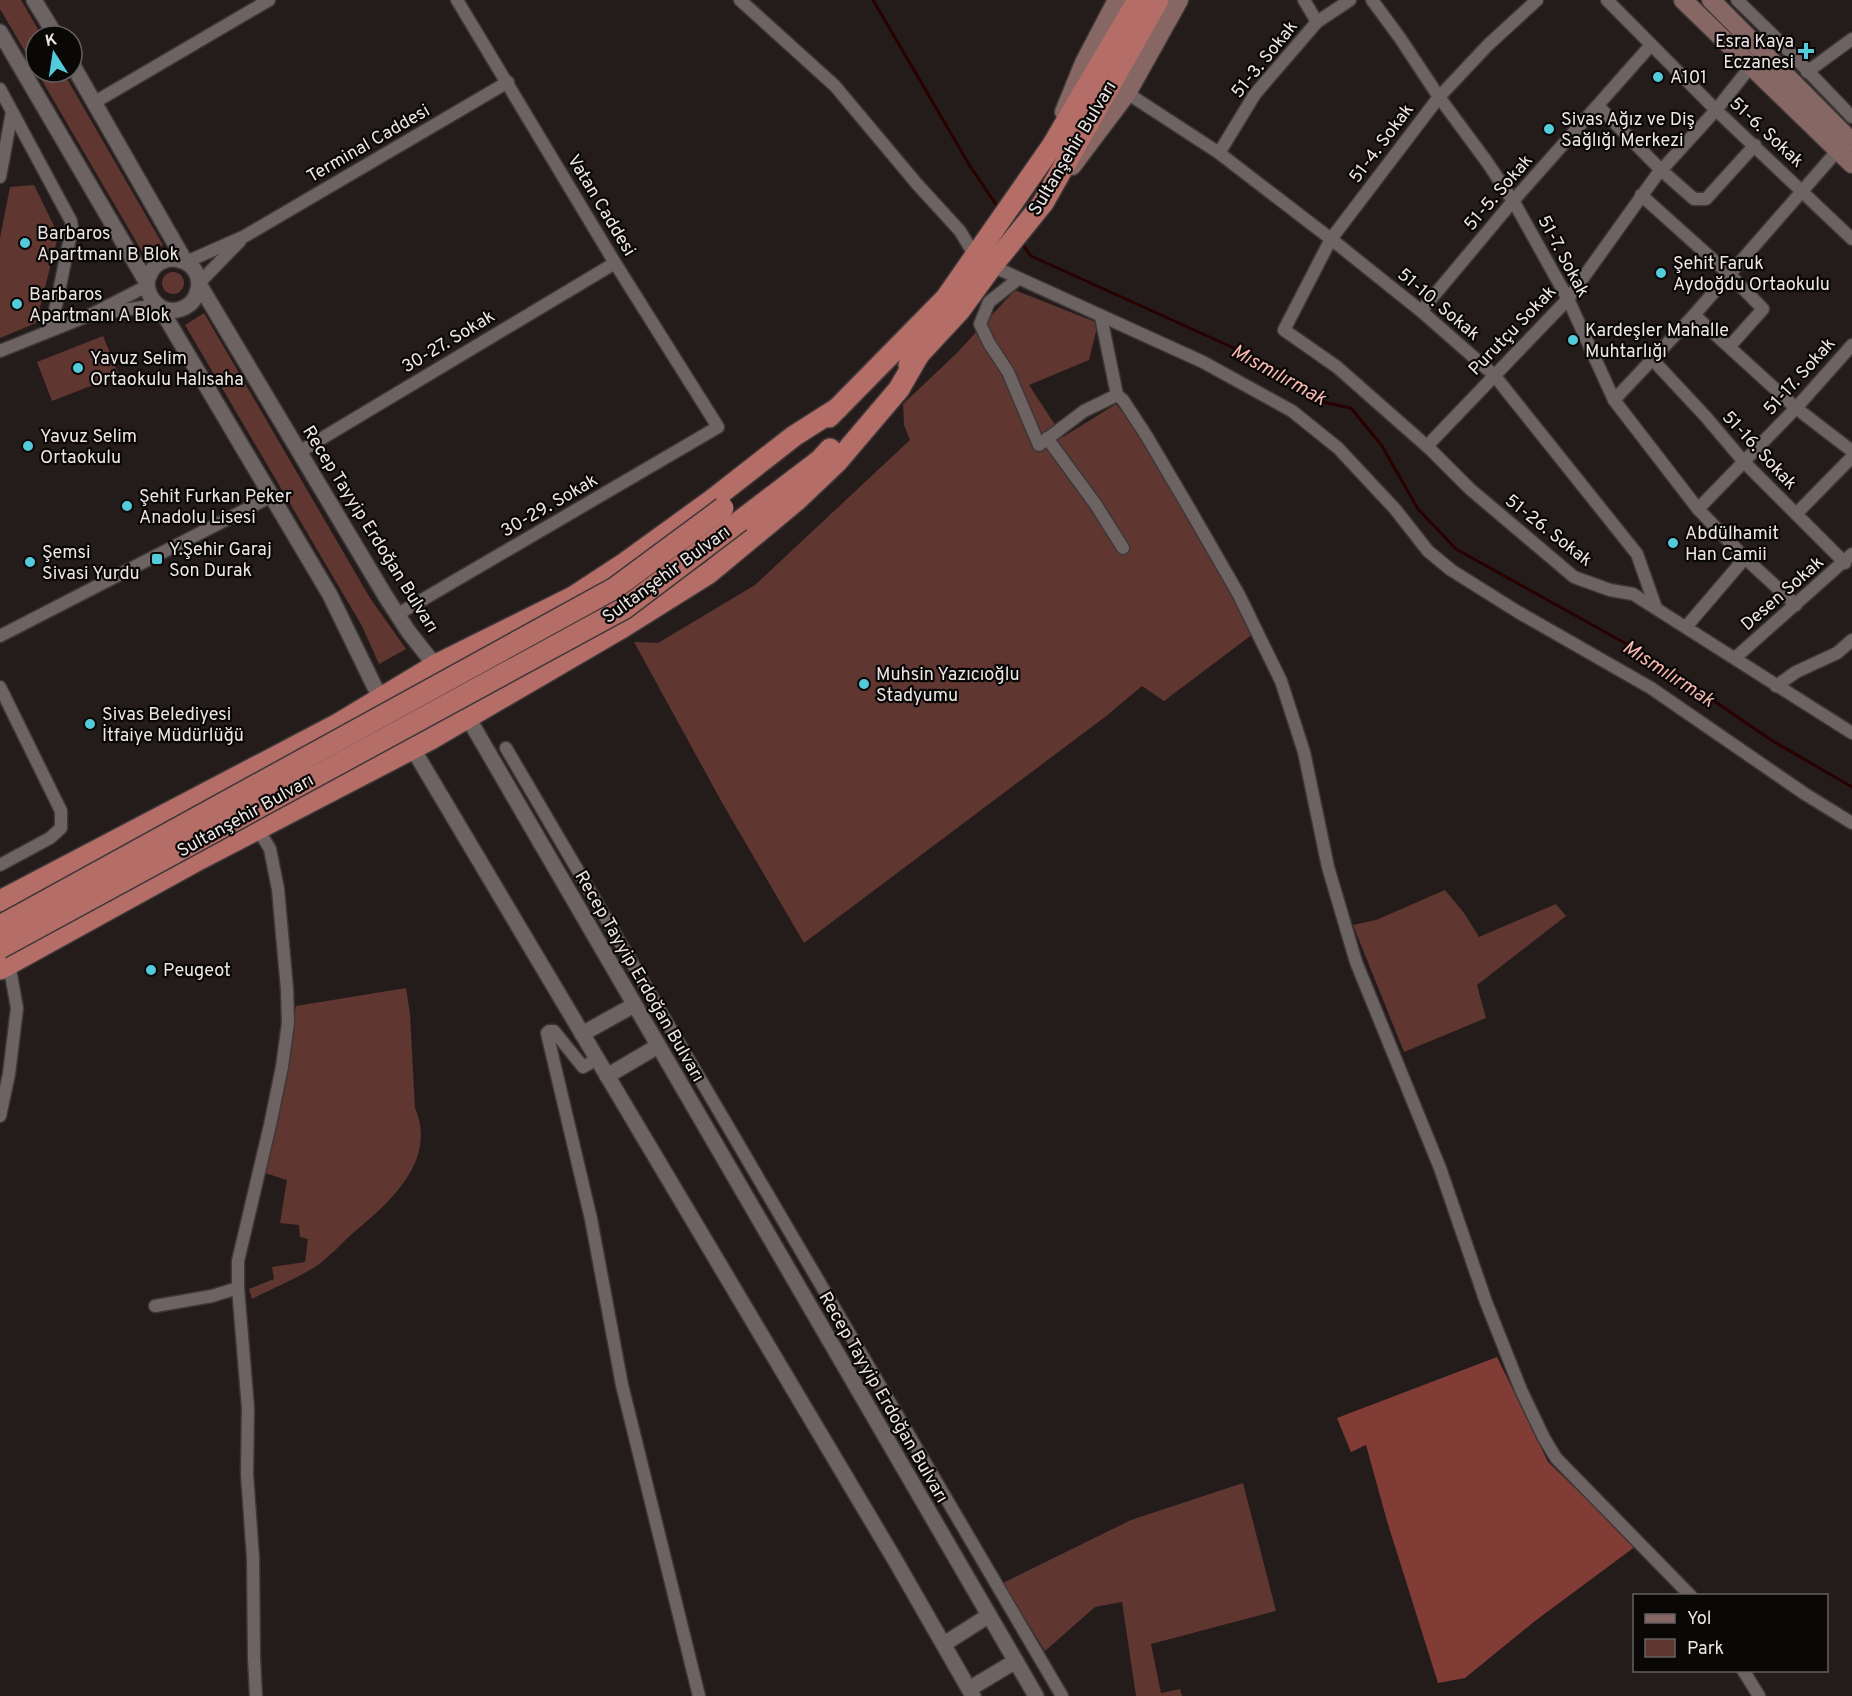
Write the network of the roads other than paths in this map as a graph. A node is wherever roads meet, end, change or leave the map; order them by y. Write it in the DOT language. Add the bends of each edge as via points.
graph roads {
  1 [pos="34,0"];
  2 [pos="269,0"];
  3 [pos="457,0"];
  4 [pos="740,0"];
  5 [pos="1117,0"];
  6 [pos="1138,0"];
  7 [pos="1158,0"];
  8 [pos="1179,0"];
  9 [pos="1304,0"];
  10 [pos="1350,0"];
  11 [pos="1372,0"];
  12 [pos="1537,0"];
  13 [pos="1607,0"];
  14 [pos="1683,0"];
  15 [pos="1711,0"];
  16 [pos="1744,2"];
  17 [pos="1317,22"];
  18 [pos="49,24"];
  19 [pos="0,32"];
  20 [pos="1852,39"];
  21 [pos="1652,45"];
  22 [pos="1751,66"];
  23 [pos="1807,72"];
  24 [pos="508,82"];
  25 [pos="84,84"];
  26 [pos="0,89"];
  27 [pos="1127,93"];
  28 [pos="1438,97"];
  29 [pos="95,102"];
  30 [pos="1598,106"];
  31 [pos="1716,110"];
  32 [pos="12,112"];
  33 [pos="1852,117"];
  34 [pos="1052,146"];
  35 [pos="1755,146"];
  36 [pos="1845,146"];
  37 [pos="1219,153"];
  38 [pos="1852,164"];
  39 [pos="1662,170"];
  40 [pos="0,177"];
  41 [pos="1801,189"];
  42 [pos="1641,195"];
  43 [pos="1513,201"];
  44 [pos="1042,203"];
  45 [pos="245,236"];
  46 [pos="1331,239"];
  47 [pos="1852,239"];
  48 [pos="989,254"];
  49 [pos="186,262"];
  50 [pos="615,263"];
  51 [pos="1729,274"];
  52 [pos="1018,279"];
  53 [pos="199,283"];
  54 [pos="147,284"];
  55 [pos="1568,299"];
  56 [pos="158,306"];
  57 [pos="1421,311"];
  58 [pos="90,315"];
  59 [pos="1694,315"];
  60 [pos="1101,317"];
  61 [pos="51,330"];
  62 [pos="1284,330"];
  63 [pos="1852,345"];
  64 [pos="1730,346"];
  65 [pos="0,351"];
  66 [pos="918,356"];
  67 [pos="1652,359"];
  68 [pos="1494,375"];
  69 [pos="1117,395"];
  70 [pos="1614,400"];
  71 [pos="838,408"];
  72 [pos="1796,408"];
  73 [pos="718,427"];
  74 [pos="1047,438"];
  75 [pos="1427,446"];
  76 [pos="1852,451"];
  77 [pos="299,452"];
  78 [pos="1852,457"];
  79 [pos="1744,462"];
  80 [pos="272,496"];
  81 [pos="1698,509"];
  82 [pos="1796,514"];
  83 [pos="731,515"];
  84 [pos="1123,548"];
  85 [pos="1745,558"];
  86 [pos="1849,558"];
  87 [pos="1796,605"];
  88 [pos="1656,608"];
  89 [pos="398,614"];
  90 [pos="1686,627"];
  91 [pos="0,636"];
  92 [pos="1852,640"];
  93 [pos="1735,658"];
  94 [pos="436,665"];
  95 [pos="1776,686"];
  96 [pos="0,687"];
  97 [pos="379,698"];
  98 [pos="468,717"];
  99 [pos="1852,733"];
  100 [pos="411,748"];
  101 [pos="506,748"];
  102 [pos="1852,823"];
  103 [pos="258,829"];
  104 [pos="0,865"];
  105 [pos="0,901"];
  106 [pos="0,926"];
  107 [pos="3,960"];
  108 [pos="634,1005"];
  109 [pos="664,1019"];
  110 [pos="647,1027"];
  111 [pos="582,1034"];
  112 [pos="658,1046"];
  113 [pos="597,1059"];
  114 [pos="607,1076"];
  115 [pos="0,1116"];
  116 [pos="238,1288"];
  117 [pos="154,1306"];
  118 [pos="1689,1594"];
  119 [pos="988,1616"];
  120 [pos="1022,1628"];
  121 [pos="1002,1639"];
  122 [pos="944,1644"];
  123 [pos="1016,1661"];
  124 [pos="1744,1672"];
  125 [pos="971,1692"];
  126 [pos="256,1696"];
  127 [pos="699,1696"];
  128 [pos="1036,1696"];
  129 [pos="1062,1696"];
  130 [pos="1759,1696"];
  1 -- 18 [label="street"];
  2 -- 29 [label="street"];
  3 -- 24 [label="street, Vatan Caddesi"];
  4 -- 48 [label="street" via="835,86 960,231"];
  5 -- 34 [label="main road" via="1084,63"];
  6 -- 34 [label="highway, Sultanşehir Bulvarı"];
  7 -- 44 [label="highway, Sultanşehir Bulvarı"];
  8 -- 27 [label="main road"];
  9 -- 17 [label="street"];
  10 -- 17 [label="street, 51-3. Sokak"];
  11 -- 28 [label="street, 51-7. Sokak"];
  12 -- 28 [label="street, 51-4. Sokak"];
  13 -- 21 [label="street, 51-6. Sokak"];
  14 -- 22 [label="main road"];
  15 -- 36 [label="main road"];
  16 -- 23 [label="street"];
  17 -- 37 [label="street, 51-3. Sokak" via="1255,94"];
  19 -- 54 [label="street"];
  20 -- 23 [label="street"];
  21 -- 30 [label="street, 51-5. Sokak"];
  21 -- 31 [label="street, 51-6. Sokak"];
  22 -- 31 [label="street, Purutçu Sokak"];
  22 -- 36 [label="main road"];
  23 -- 33 [label="street"];
  24 -- 45 [label="street, Terminal Caddesi"];
  24 -- 50 [label="street, Vatan Caddesi"];
  25 -- 29 [label="street"];
  26 -- 32 [label="street"];
  27 -- 37 [label="street, 51-10. Sokak"];
  27 -- 44 [label="main road"];
  28 -- 43 [label="street, 51-7. Sokak"];
  28 -- 46 [label="street, 51-4. Sokak"];
  29 -- 49 [label="street"];
  30 -- 39 [label="street"];
  30 -- 43 [label="street, 51-5. Sokak"];
  31 -- 35 [label="street, 51-6. Sokak"];
  31 -- 39 [label="street, Purutçu Sokak"];
  32 -- 40 [label="street"];
  32 -- 61 [label="street" via="71,221"];
  34 -- 48 [label="highway, Sultanşehir Bulvarı" via="1024,184"];
  35 -- 39 [label="street" via="1706,199 1694,199"];
  35 -- 41 [label="street, 51-6. Sokak"];
  36 -- 38 [label="main road"];
  36 -- 41 [label="street"];
  37 -- 46 [label="street, 51-10. Sokak"];
  39 -- 42 [label="street, Purutçu Sokak"];
  41 -- 47 [label="street, 51-6. Sokak"];
  41 -- 51 [label="street"];
  42 -- 51 [label="street"];
  42 -- 55 [label="street, Purutçu Sokak"];
  43 -- 55 [label="street, 51-7. Sokak"];
  43 -- 57 [label="street, 51-5. Sokak"];
  44 -- 48 [label="highway, Sultanşehir Bulvarı"];
  45 -- 49 [label="street, Terminal Caddesi"];
  45 -- 53 [label="street, Terminal Caddesi"];
  46 -- 57 [label="street, 51-10. Sokak"];
  46 -- 62 [label="street, 51-4. Sokak"];
  48 -- 52 [label="street"];
  48 -- 66 [label="highway, Sultanşehir Bulvarı" via="960,310"];
  48 -- 71 [label="highway, Sultanşehir Bulvarı"];
  49 -- 53 [label="street"];
  49 -- 54 [label="street" via="160,262 151,271"];
  50 -- 73 [label="street, Vatan Caddesi"];
  50 -- 77 [label="street, 30-27. Sokak"];
  51 -- 59 [label="street"];
  51 -- 64 [label="street" via="1763,309"];
  52 -- 60 [label="street"];
  52 -- 74 [label="street" via="989,302 980,324 1008,372 1039,444"];
  53 -- 56 [label="street" via="196,295 186,307 171,310"];
  53 -- 77 [label="street, Recep Tayyip Erdoğan Bulvarı"];
  54 -- 56 [label="street"];
  54 -- 58 [label="street"];
  55 -- 68 [label="street, Purutçu Sokak"];
  55 -- 70 [label="street, 51-7. Sokak"];
  56 -- 58 [label="street"];
  56 -- 80 [label="street"];
  57 -- 68 [label="street, 51-10. Sokak"];
  58 -- 61 [label="street"];
  59 -- 64 [label="street"];
  59 -- 67 [label="street"];
  60 -- 69 [label="street"];
  60 -- 102 [label="street" via="1203,362 1292,411 1338,448 1428,551 1451,570 1651,688"];
  61 -- 65 [label="street"];
  62 -- 75 [label="street, 51-26. Sokak" via="1337,367"];
  63 -- 72 [label="street, 51-17. Sokak"];
  64 -- 72 [label="street"];
  66 -- 83 [label="highway, Sultanşehir Bulvarı" via="820,460"];
  66 -- 98 [label="highway" via="899,389 837,462 709,573"];
  67 -- 70 [label="street"];
  67 -- 79 [label="street, 51-16. Sokak"];
  68 -- 75 [label="street, Purutçu Sokak"];
  68 -- 88 [label="street, 51-10. Sokak" via="1637,554"];
  69 -- 74 [label="street" via="1084,411"];
  69 -- 118 [label="street" via="1146,435 1239,595 1281,681 1304,752 1328,867 1356,962 1440,1168 1486,1302 1544,1438 1556,1458"];
  70 -- 81 [label="street, 51-7. Sokak"];
  71 -- 83 [label="highway, Sultanşehir Bulvarı"];
  71 -- 94 [label="highway" via="582,591"];
  72 -- 76 [label="street"];
  72 -- 79 [label="street, 51-17. Sokak"];
  73 -- 89 [label="street, 30-29. Sokak"];
  74 -- 84 [label="street"];
  75 -- 88 [label="street, 51-26. Sokak" via="1470,489 1574,577 1633,594"];
  77 -- 89 [label="street, Recep Tayyip Erdoğan Bulvarı"];
  78 -- 82 [label="street"];
  79 -- 81 [label="street, 51-17. Sokak"];
  79 -- 82 [label="street, 51-16. Sokak"];
  80 -- 91 [label="street"];
  80 -- 97 [label="street" via="330,594"];
  81 -- 85 [label="street, 51-7. Sokak"];
  82 -- 86 [label="street, 51-16. Sokak"];
  83 -- 106 [label="highway, Sultanşehir Bulvarı, bridge" via="615,588"];
  83 -- 107 [label="highway, Sultanşehir Bulvarı, bridge" via="625,608"];
  85 -- 87 [label="street, 51-7. Sokak"];
  85 -- 90 [label="street"];
  86 -- 87 [label="street, Desen Sokak"];
  87 -- 93 [label="street, Desen Sokak"];
  88 -- 90 [label="street, 51-26. Sokak"];
  89 -- 94 [label="street, Recep Tayyip Erdoğan Bulvarı"];
  90 -- 93 [label="street, 51-26. Sokak"];
  92 -- 95 [label="street" via="1837,653"];
  93 -- 95 [label="street, 51-26. Sokak"];
  94 -- 97 [label="highway"];
  94 -- 98 [label="street, Recep Tayyip Erdoğan Bulvarı"];
  95 -- 99 [label="street, 51-26. Sokak"];
  96 -- 104 [label="street" via="62,811 60,828 50,838"];
  97 -- 100 [label="street"];
  97 -- 105 [label="highway" via="338,724"];
  98 -- 100 [label="highway"];
  98 -- 108 [label="street, Recep Tayyip Erdoğan Bulvarı"];
  100 -- 103 [label="highway"];
  100 -- 111 [label="street"];
  101 -- 109 [label="street"];
  103 -- 107 [label="highway"];
  103 -- 116 [label="street" via="270,849 278,889 288,1023 270,1125 238,1261"];
  107 -- 115 [label="street" via="17,1008"];
  108 -- 110 [label="street, Recep Tayyip Erdoğan Bulvarı"];
  108 -- 111 [label="street"];
  109 -- 110 [label="street"];
  109 -- 120 [label="street"];
  110 -- 112 [label="street, Recep Tayyip Erdoğan Bulvarı"];
  111 -- 113 [label="street"];
  112 -- 114 [label="street"];
  112 -- 119 [label="street, Recep Tayyip Erdoğan Bulvarı"];
  113 -- 114 [label="street"];
  113 -- 127 [label="street" via="583,1067 554,1031 547,1033 591,1219 622,1385"];
  114 -- 122 [label="street"];
  116 -- 117 [label="street"];
  116 -- 126 [label="street" via="248,1408"];
  119 -- 121 [label="street, Recep Tayyip Erdoğan Bulvarı"];
  119 -- 122 [label="street"];
  120 -- 121 [label="street"];
  120 -- 129 [label="street"];
  121 -- 123 [label="street, Recep Tayyip Erdoğan Bulvarı"];
  122 -- 125 [label="street"];
  123 -- 125 [label="street"];
  123 -- 128 [label="street, Recep Tayyip Erdoğan Bulvarı"];
  124 -- 130 [label="street"];
}
